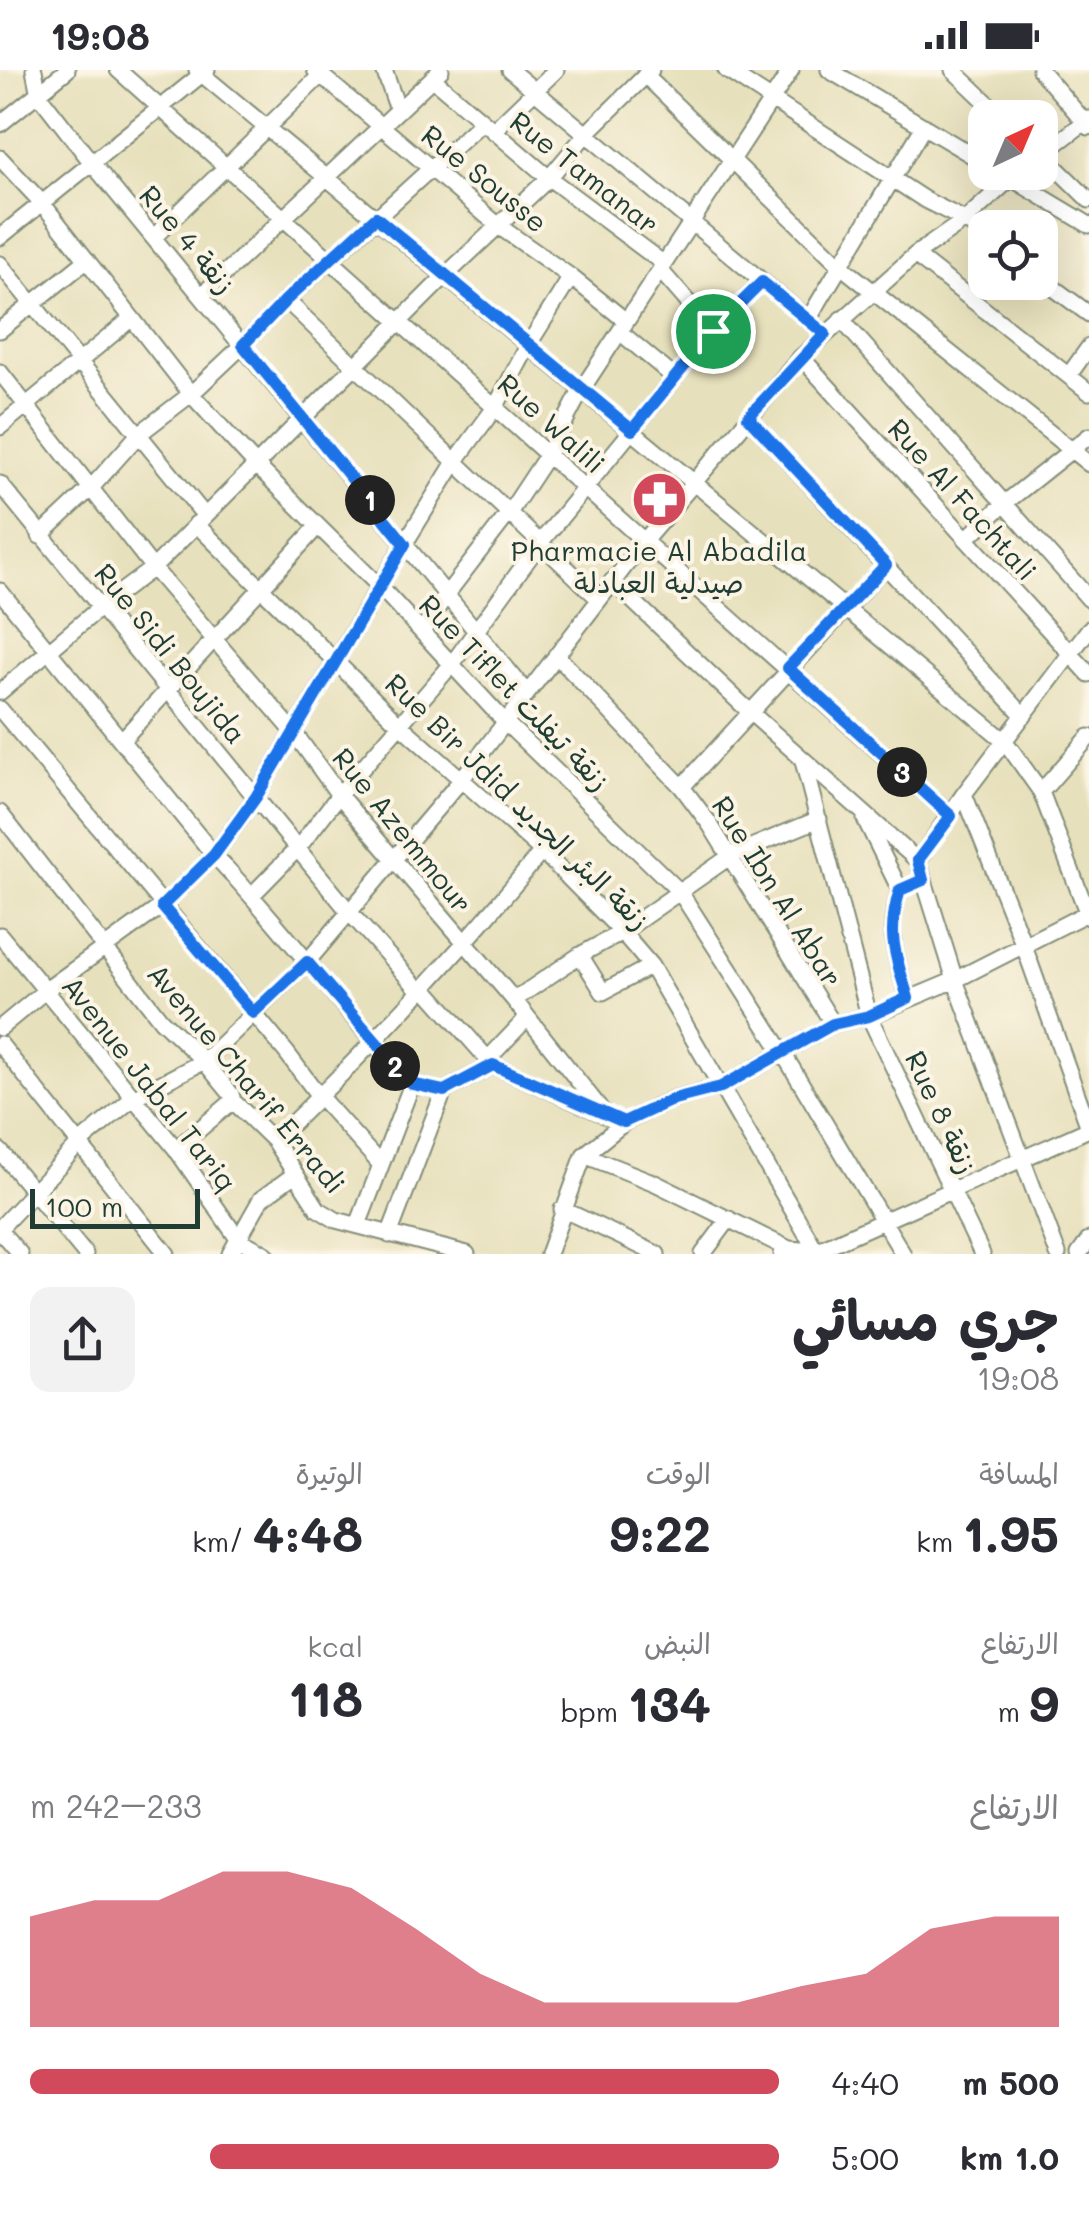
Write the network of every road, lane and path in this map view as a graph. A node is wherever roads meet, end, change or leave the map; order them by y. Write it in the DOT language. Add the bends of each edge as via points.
graph roads {
  1 [pos="34,70"];
  2 [pos="68,70"];
  3 [pos="118,70"];
  4 [pos="384,70"];
  5 [pos="510,70"];
  6 [pos="556,70"];
  7 [pos="726,70"];
  8 [pos="791,70"];
  9 [pos="829,70"];
  10 [pos="953,70"];
  11 [pos="1040,70"];
  12 [pos="202,71"];
  13 [pos="318,72"];
  14 [pos="648,72"];
  15 [pos="437,74"];
  16 [pos="535,90"];
  17 [pos="39,95"];
  18 [pos="774,99"];
  19 [pos="984,100"];
  20 [pos="160,107"];
  21 [pos="398,110"];
  22 [pos="1088,123"];
  23 [pos="0,124"];
  24 [pos="382,124"];
  25 [pos="924,126"];
  26 [pos="268,127"];
  27 [pos="487,127"];
  28 [pos="586,134"];
  29 [pos="1058,143"];
  30 [pos="968,153"];
  31 [pos="0,158"];
  32 [pos="732,160"];
  33 [pos="92,163"];
  34 [pos="227,167"];
  35 [pos="430,169"];
  36 [pos="1058,170"];
  37 [pos="328,176"];
  38 [pos="549,178"];
  39 [pos="894,180"];
  40 [pos="995,190"];
  41 [pos="1034,190"];
  42 [pos="1089,200"];
  43 [pos="43,204"];
  44 [pos="376,217"];
  45 [pos="285,218"];
  46 [pos="966,220"];
  47 [pos="691,222"];
  48 [pos="1089,225"];
  49 [pos="500,228"];
  50 [pos="0,236"];
  51 [pos="154,236"];
  52 [pos="915,255"];
  53 [pos="331,259"];
  54 [pos="87,260"];
  55 [pos="0,264"];
  56 [pos="841,266"];
  57 [pos="662,267"];
  58 [pos="446,275"];
  59 [pos="571,277"];
  60 [pos="762,282"];
  61 [pos="1058,290"];
  62 [pos="874,291"];
  63 [pos="202,295"];
  64 [pos="286,300"];
  65 [pos="33,303"];
  66 [pos="1087,310"];
  67 [pos="132,318"];
  68 [pos="840,319"];
  69 [pos="400,320"];
  70 [pos="808,320"];
  71 [pos="623,327"];
  72 [pos="0,330"];
  73 [pos="713,331"];
  74 [pos="825,334"];
  75 [pos="529,344"];
  76 [pos="243,345"];
  77 [pos="1089,347"];
  78 [pos="801,356"];
  79 [pos="80,361"];
  80 [pos="355,366"];
  81 [pos="0,372"];
  82 [pos="1069,375"];
  83 [pos="674,378"];
  84 [pos="582,388"];
  85 [pos="1089,392"];
  86 [pos="191,394"];
  87 [pos="27,405"];
  88 [pos="496,406"];
  89 [pos="748,417"];
  90 [pos="303,418"];
  91 [pos="0,427"];
  92 [pos="632,430"];
  93 [pos="139,434"];
  94 [pos="1089,436"];
  95 [pos="1070,452"];
  96 [pos="548,454"];
  97 [pos="455,462"];
  98 [pos="1089,464"];
  99 [pos="256,465"];
  100 [pos="694,482"];
  101 [pos="0,484"];
  102 [pos="586,486"];
  103 [pos="91,488"];
  104 [pos="1004,503"];
  105 [pos="509,513"];
  106 [pos="200,520"];
  107 [pos="318,527"];
  108 [pos="40,536"];
  109 [pos="966,539"];
  110 [pos="645,540"];
  111 [pos="540,543"];
  112 [pos="405,544"];
  113 [pos="886,565"];
  114 [pos="153,568"];
  115 [pos="612,582"];
  116 [pos="262,588"];
  117 [pos="381,588"];
  118 [pos="0,591"];
  119 [pos="446,594"];
  120 [pos="1089,599"];
  121 [pos="599,600"];
  122 [pos="102,606"];
  123 [pos="845,608"];
  124 [pos="1089,629"];
  125 [pos="476,631"];
  126 [pos="422,632"];
  127 [pos="213,641"];
  128 [pos="48,651"];
  129 [pos="556,655"];
  130 [pos="1071,655"];
  131 [pos="337,660"];
  132 [pos="452,664"];
  133 [pos="788,668"];
  134 [pos="1089,674"];
  135 [pos="171,690"];
  136 [pos="0,692"];
  137 [pos="526,692"];
  138 [pos="0,709"];
  139 [pos="752,713"];
  140 [pos="1024,716"];
  141 [pos="505,722"];
  142 [pos="399,724"];
  143 [pos="293,732"];
  144 [pos="122,740"];
  145 [pos="1005,741"];
  146 [pos="1088,745"];
  147 [pos="802,757"];
  148 [pos="461,780"];
  149 [pos="682,787"];
  150 [pos="1041,792"];
  151 [pos="339,794"];
  152 [pos="964,794"];
  153 [pos="256,797"];
  154 [pos="0,813"];
  155 [pos="862,814"];
  156 [pos="951,816"];
  157 [pos="819,819"];
  158 [pos="298,848"];
  159 [pos="542,851"];
  160 [pos="214,855"];
  161 [pos="732,856"];
  162 [pos="394,857"];
  163 [pos="918,860"];
  164 [pos="889,870"];
  165 [pos="923,880"];
  166 [pos="900,890"];
  167 [pos="680,892"];
  168 [pos="252,894"];
  169 [pos="162,906"];
  170 [pos="350,913"];
  171 [pos="1088,914"];
  172 [pos="622,932"];
  173 [pos="0,934"];
  174 [pos="466,945"];
  175 [pos="1024,946"];
  176 [pos="107,948"];
  177 [pos="580,955"];
  178 [pos="307,962"];
  179 [pos="651,966"];
  180 [pos="955,980"];
  181 [pos="422,989"];
  182 [pos="46,990"];
  183 [pos="908,998"];
  184 [pos="514,1000"];
  185 [pos="253,1013"];
  186 [pos="869,1016"];
  187 [pos="527,1018"];
  188 [pos="833,1024"];
  189 [pos="0,1028"];
  190 [pos="0,1044"];
  191 [pos="374,1044"];
  192 [pos="784,1053"];
  193 [pos="204,1061"];
  194 [pos="490,1062"];
  195 [pos="412,1084"];
  196 [pos="721,1087"];
  197 [pos="444,1091"];
  198 [pos="319,1096"];
  199 [pos="133,1098"];
  200 [pos="233,1101"];
  201 [pos="606,1116"];
  202 [pos="624,1122"];
  203 [pos="1089,1129"];
  204 [pos="274,1141"];
  205 [pos="81,1142"];
  206 [pos="176,1149"];
  207 [pos="0,1152"];
  208 [pos="584,1155"];
  209 [pos="1021,1159"];
  210 [pos="382,1165"];
  211 [pos="295,1174"];
  212 [pos="952,1190"];
  213 [pos="35,1194"];
  214 [pos="562,1210"];
  215 [pos="729,1219"];
  216 [pos="884,1221"];
  217 [pos="358,1225"];
  218 [pos="0,1230"];
  219 [pos="389,1235"];
  220 [pos="1089,1240"];
  221 [pos="234,1247"];
  222 [pos="786,1252"];
  223 [pos="817,1252"];
  224 [pos="464,1253"];
  225 [pos="20,1254"];
  226 [pos="85,1254"];
  227 [pos="167,1254"];
  228 [pos="266,1254"];
  229 [pos="548,1254"];
  230 [pos="658,1254"];
  231 [pos="703,1254"];
  232 [pos="903,1254"];
  233 [pos="982,1254"];
  234 [pos="1058,1254"];
  235 [pos="1079,1254"];
  1 -- 17 [label="street"];
  2 -- 17 [label="street"];
  3 -- 20 [label="street, Rue Walili"];
  4 -- 21 [label="street"];
  5 -- 16 [label="street"];
  6 -- 16 [label="street"];
  7 -- 18 [label="street"];
  8 -- 18 [label="street"];
  9 -- 25 [label="street"];
  10 -- 19 [label="street"];
  11 -- 22 [label="street"];
  12 -- 20 [label="street"];
  12 -- 26 [label="street"];
  13 -- 24 [label="street, Rue Sousse"];
  13 -- 26 [label="street"];
  14 -- 28 [label="street"];
  14 -- 32 [label="street"];
  15 -- 21 [label="street"];
  15 -- 27 [label="street, Rue Tamanar"];
  16 -- 27 [label="street"];
  16 -- 28 [label="street"];
  17 -- 23 [label="street"];
  17 -- 33 [label="street, Rue 4 زنقة"];
  18 -- 32 [label="street"];
  18 -- 39 [label="street"];
  20 -- 33 [label="street"];
  20 -- 34 [label="street, Rue Walili"];
  21 -- 24 [label="street"];
  22 -- 29 [label="street"];
  24 -- 35 [label="street, Rue Sousse"];
  24 -- 37 [label="street"];
  25 -- 30 [label="street"];
  25 -- 39 [label="street"];
  26 -- 34 [label="street"];
  26 -- 37 [label="street"];
  27 -- 35 [label="street"];
  27 -- 38 [label="street, Rue Tamanar"];
  28 -- 38 [label="street"];
  28 -- 47 [label="street"];
  31 -- 43 [label="street, Rue Tiflet زنقة تيفلت"];
  32 -- 47 [label="street"];
  32 -- 56 [label="street"];
  33 -- 43 [label="street"];
  33 -- 51 [label="street, Rue 4 زنقة"];
  34 -- 45 [label="street, Rue Walili"];
  34 -- 51 [label="street"];
  35 -- 44 [label="street"];
  35 -- 49 [label="street, Rue Sousse"];
  36 -- 42 [label="street"];
  37 -- 44 [label="street"];
  37 -- 45 [label="street"];
  38 -- 49 [label="street"];
  38 -- 57 [label="street, Rue Tamanar"];
  39 -- 46 [label="street"];
  39 -- 56 [label="street"];
  40 -- 46 [label="street"];
  41 -- 48 [label="street"];
  43 -- 50 [label="street"];
  43 -- 54 [label="street, Rue Tiflet زنقة تيفلت"];
  44 -- 53 [label="street"];
  44 -- 58 [label="street"];
  45 -- 53 [label="street, Rue Walili"];
  45 -- 63 [label="street"];
  46 -- 52 [label="street"];
  47 -- 57 [label="street"];
  47 -- 60 [label="street"];
  49 -- 58 [label="street"];
  49 -- 59 [label="street, Rue Sousse"];
  51 -- 63 [label="street, Rue 4 زنقة"];
  52 -- 62 [label="street"];
  52 -- 82 [label="street"];
  53 -- 64 [label="street"];
  53 -- 69 [label="street, Rue Walili"];
  54 -- 65 [label="street"];
  54 -- 67 [label="street, Rue Tiflet زنقة تيفلت"];
  55 -- 65 [label="street, Rue Bir Jdid زنقة البئر الجديد"];
  56 -- 62 [label="street"];
  56 -- 70 [label="street"];
  57 -- 71 [label="street"];
  57 -- 73 [label="street, Rue Tamanar"];
  58 -- 69 [label="street"];
  58 -- 75 [label="street"];
  59 -- 71 [label="street, Rue Sousse"];
  59 -- 75 [label="street"];
  60 -- 70 [label="street"];
  60 -- 73 [label="street"];
  61 -- 66 [label="street"];
  62 -- 68 [label="street"];
  62 -- 95 [label="street"];
  63 -- 76 [label="street, Rue 4 زنقة"];
  64 -- 76 [label="street"];
  64 -- 80 [label="street"];
  65 -- 72 [label="street"];
  65 -- 79 [label="street, Rue Bir Jdid زنقة البئر الجديد"];
  67 -- 79 [label="street"];
  67 -- 86 [label="street, Rue Tiflet زنقة تيفلت"];
  68 -- 74 [label="street"];
  68 -- 104 [label="street"];
  69 -- 80 [label="street"];
  69 -- 88 [label="street, Rue Walili"];
  70 -- 74 [label="street"];
  71 -- 83 [label="street, Rue Sousse"];
  71 -- 84 [label="street"];
  73 -- 83 [label="street"];
  74 -- 78 [label="street"];
  75 -- 84 [label="street"];
  75 -- 88 [label="street"];
  76 -- 86 [label="street"];
  76 -- 90 [label="street, Rue 4 زنقة"];
  77 -- 82 [label="street"];
  78 -- 89 [label="street"];
  78 -- 109 [label="street, Rue Al Fachtali"];
  79 -- 87 [label="street"];
  79 -- 93 [label="street, Rue Bir Jdid زنقة البئر الجديد"];
  80 -- 90 [label="street"];
  80 -- 97 [label="street"];
  81 -- 87 [label="street, Rue Azemmour"];
  82 -- 85 [label="street"];
  83 -- 92 [label="street"];
  84 -- 92 [label="street"];
  84 -- 96 [label="street"];
  86 -- 93 [label="street"];
  86 -- 99 [label="street, Rue Tiflet زنقة تيفلت"];
  87 -- 91 [label="street"];
  87 -- 103 [label="street, Rue Azemmour"];
  88 -- 96 [label="street, Rue Walili"];
  88 -- 97 [label="street"];
  89 -- 100 [label="street"];
  89 -- 113 [label="street"];
  90 -- 99 [label="street"];
  90 -- 112 [label="street, Rue 4 زنقة"];
  92 -- 100 [label="street"];
  92 -- 102 [label="street"];
  93 -- 103 [label="street"];
  93 -- 106 [label="street, Rue Bir Jdid زنقة البئر الجديد"];
  94 -- 95 [label="street"];
  95 -- 98 [label="street"];
  95 -- 104 [label="street"];
  96 -- 102 [label="street, Rue Walili"];
  96 -- 105 [label="street"];
  97 -- 105 [label="street"];
  97 -- 112 [label="street"];
  99 -- 106 [label="street"];
  99 -- 107 [label="street, Rue Tiflet زنقة تيفلت"];
  100 -- 110 [label="street"];
  100 -- 123 [label="street"];
  101 -- 108 [label="street, Rue Sidi Boujida"];
  102 -- 110 [label="street, Rue Walili"];
  102 -- 111 [label="street"];
  103 -- 108 [label="street"];
  103 -- 114 [label="street, Rue Azemmour"];
  104 -- 109 [label="street"];
  104 -- 120 [label="street"];
  105 -- 111 [label="street"];
  105 -- 119 [label="street"];
  106 -- 114 [label="street"];
  106 -- 116 [label="street, Rue Bir Jdid زنقة البئر الجديد"];
  107 -- 116 [label="street"];
  107 -- 117 [label="street, Rue Tiflet زنقة تيفلت"];
  108 -- 122 [label="street, Rue Sidi Boujida"];
  109 -- 130 [label="street, Rue Al Fachtali"];
  110 -- 115 [label="street"];
  110 -- 133 [label="street, Rue Walili"];
  111 -- 121 [label="street"];
  111 -- 125 [label="street"];
  112 -- 117 [label="street"];
  112 -- 119 [label="street, Rue 4 زنقة"];
  113 -- 123 [label="street"];
  113 -- 140 [label="street"];
  114 -- 122 [label="street"];
  114 -- 127 [label="street, Rue Azemmour"];
  115 -- 121 [label="street"];
  115 -- 139 [label="street"];
  116 -- 127 [label="street"];
  116 -- 131 [label="street, Rue Bir Jdid زنقة البئر الجديد"];
  117 -- 126 [label="street, Rue Tiflet زنقة تيفلت"];
  117 -- 131 [label="street"];
  118 -- 128 [label="street"];
  119 -- 125 [label="street, Rue 4 زنقة"];
  119 -- 126 [label="street"];
  121 -- 129 [label="street"];
  122 -- 128 [label="street"];
  122 -- 135 [label="street, Rue Sidi Boujida"];
  123 -- 133 [label="street"];
  123 -- 145 [label="street"];
  124 -- 130 [label="street"];
  125 -- 132 [label="street"];
  125 -- 137 [label="street, Rue 4 زنقة"];
  126 -- 132 [label="street, Rue Tiflet زنقة تيفلت"];
  127 -- 135 [label="street"];
  127 -- 143 [label="street, Rue Azemmour"];
  128 -- 136 [label="street"];
  128 -- 144 [label="street"];
  129 -- 137 [label="street"];
  129 -- 149 [label="street, Rue Ibn Al Abar"];
  130 -- 134 [label="street, Rue Al Fachtali"];
  130 -- 140 [label="street"];
  131 -- 142 [label="street, Rue Bir Jdid زنقة البئر الجديد"];
  131 -- 143 [label="street"];
  132 -- 141 [label="street, Rue Tiflet زنقة تيفلت"];
  132 -- 142 [label="street"];
  133 -- 139 [label="street"];
  133 -- 156 [label="street, Rue Walili"];
  135 -- 144 [label="street"];
  135 -- 153 [label="street, Rue Sidi Boujida"];
  137 -- 141 [label="street"];
  138 -- 169 [label="street"];
  139 -- 147 [label="street"];
  139 -- 149 [label="street"];
  140 -- 145 [label="street"];
  141 -- 148 [label="street"];
  141 -- 167 [label="street, Rue Tiflet زنقة تيفلت"];
  142 -- 148 [label="street, Rue Bir Jdid زنقة البئر الجديد"];
  142 -- 151 [label="street"];
  143 -- 151 [label="street, Rue Azemmour"];
  143 -- 153 [label="street"];
  144 -- 160 [label="street"];
  145 -- 150 [label="street"];
  145 -- 152 [label="street"];
  146 -- 150 [label="street"];
  147 -- 155 [label="street"];
  147 -- 157 [label="street, Rue 8 زنقة"];
  148 -- 159 [label="street, Rue Bir Jdid زنقة البئر الجديد"];
  148 -- 162 [label="street"];
  149 -- 161 [label="street, Rue Ibn Al Abar"];
  150 -- 171 [label="street"];
  151 -- 158 [label="street"];
  151 -- 162 [label="street, Rue Azemmour"];
  152 -- 156 [label="street"];
  152 -- 175 [label="street"];
  153 -- 158 [label="street, Rue Sidi Boujida"];
  153 -- 160 [label="street"];
  154 -- 176 [label="street, Avenue Charif Erradi"];
  155 -- 163 [label="street"];
  155 -- 164 [label="street"];
  156 -- 163 [label="street"];
  157 -- 161 [label="street"];
  157 -- 186 [label="street, Rue 8 زنقة"];
  158 -- 168 [label="street"];
  158 -- 170 [label="street, Rue Sidi Boujida"];
  159 -- 172 [label="street, Rue Bir Jdid زنقة البئر الجديد"];
  159 -- 174 [label="street"];
  160 -- 168 [label="street"];
  160 -- 169 [label="street"];
  161 -- 167 [label="street"];
  161 -- 188 [label="street, Rue Ibn Al Abar"];
  162 -- 170 [label="street"];
  162 -- 174 [label="street, Rue Azemmour"];
  163 -- 164 [label="street"];
  163 -- 165 [label="street"];
  164 -- 166 [label="street"];
  165 -- 166 [label="street"];
  165 -- 180 [label="street"];
  166 -- 183 [label="street" via="890,919"];
  167 -- 172 [label="street"];
  167 -- 192 [label="street, Rue Tiflet زنقة تيفلت"];
  168 -- 178 [label="street"];
  169 -- 176 [label="street"];
  169 -- 185 [label="street"];
  170 -- 178 [label="street"];
  170 -- 181 [label="street, Rue Sidi Boujida"];
  171 -- 175 [label="street"];
  172 -- 177 [label="street"];
  172 -- 179 [label="street, Rue Bir Jdid زنقة البئر الجديد"];
  173 -- 182 [label="street, Avenue Jabal Tariq"];
  174 -- 181 [label="street"];
  174 -- 184 [label="street, Rue Azemmour"];
  175 -- 180 [label="street"];
  175 -- 203 [label="street"];
  176 -- 182 [label="street"];
  176 -- 193 [label="street, Avenue Charif Erradi" via="161,1020"];
  177 -- 179 [label="street" via="603,992"];
  177 -- 184 [label="street"];
  178 -- 185 [label="street"];
  178 -- 191 [label="street"];
  179 -- 196 [label="street, Rue Bir Jdid زنقة البئر الجديد"];
  180 -- 183 [label="street"];
  180 -- 209 [label="street"];
  181 -- 191 [label="street"];
  181 -- 194 [label="street, Rue Sidi Boujida"];
  182 -- 189 [label="street"];
  182 -- 199 [label="street, Avenue Jabal Tariq"];
  183 -- 186 [label="street"];
  184 -- 187 [label="street, Rue Azemmour"];
  185 -- 193 [label="street"];
  185 -- 198 [label="street"];
  186 -- 188 [label="street"];
  186 -- 212 [label="street, Rue 8 زنقة"];
  187 -- 194 [label="street"];
  187 -- 201 [label="street, Rue Azemmour"];
  188 -- 192 [label="street"];
  190 -- 205 [label="street"];
  191 -- 195 [label="street"];
  191 -- 198 [label="street"];
  192 -- 196 [label="street"];
  192 -- 216 [label="street, Rue Tiflet زنقة تيفلت"];
  193 -- 199 [label="street"];
  193 -- 200 [label="street, Avenue Charif Erradi"];
  194 -- 197 [label="street"];
  194 -- 201 [label="street, Rue Sidi Boujida"];
  195 -- 197 [label="street"];
  195 -- 210 [label="street"];
  196 -- 202 [label="street"];
  196 -- 223 [label="street, Rue Bir Jdid زنقة البئر الجديد"];
  197 -- 219 [label="street"];
  198 -- 204 [label="street"];
  198 -- 210 [label="street"];
  199 -- 205 [label="street"];
  199 -- 206 [label="street, Avenue Jabal Tariq"];
  200 -- 204 [label="street, Avenue Charif Erradi"];
  200 -- 206 [label="street"];
  201 -- 202 [label="street"];
  202 -- 208 [label="street"];
  203 -- 209 [label="street"];
  204 -- 211 [label="street, Avenue Charif Erradi"];
  205 -- 213 [label="street"];
  205 -- 227 [label="street"];
  206 -- 221 [label="street, Avenue Jabal Tariq"];
  207 -- 213 [label="street"];
  208 -- 214 [label="street"];
  208 -- 215 [label="street"];
  209 -- 212 [label="street"];
  209 -- 234 [label="street"];
  210 -- 217 [label="street"];
  211 -- 217 [label="street, Avenue Charif Erradi" via="318,1210"];
  211 -- 221 [label="street" via="261,1199"];
  212 -- 216 [label="street"];
  212 -- 233 [label="street, Rue 8 زنقة"];
  213 -- 218 [label="street"];
  213 -- 226 [label="street"];
  214 -- 229 [label="street"];
  214 -- 230 [label="street"];
  215 -- 222 [label="street"];
  215 -- 231 [label="street"];
  216 -- 223 [label="street"];
  216 -- 232 [label="street, Rue Tiflet زنقة تيفلت"];
  217 -- 219 [label="street, Avenue Charif Erradi"];
  218 -- 225 [label="street"];
  219 -- 224 [label="street, Avenue Charif Erradi"];
  220 -- 235 [label="street"];
  221 -- 228 [label="street, Avenue Jabal Tariq"];
  222 -- 223 [label="street"];
}
